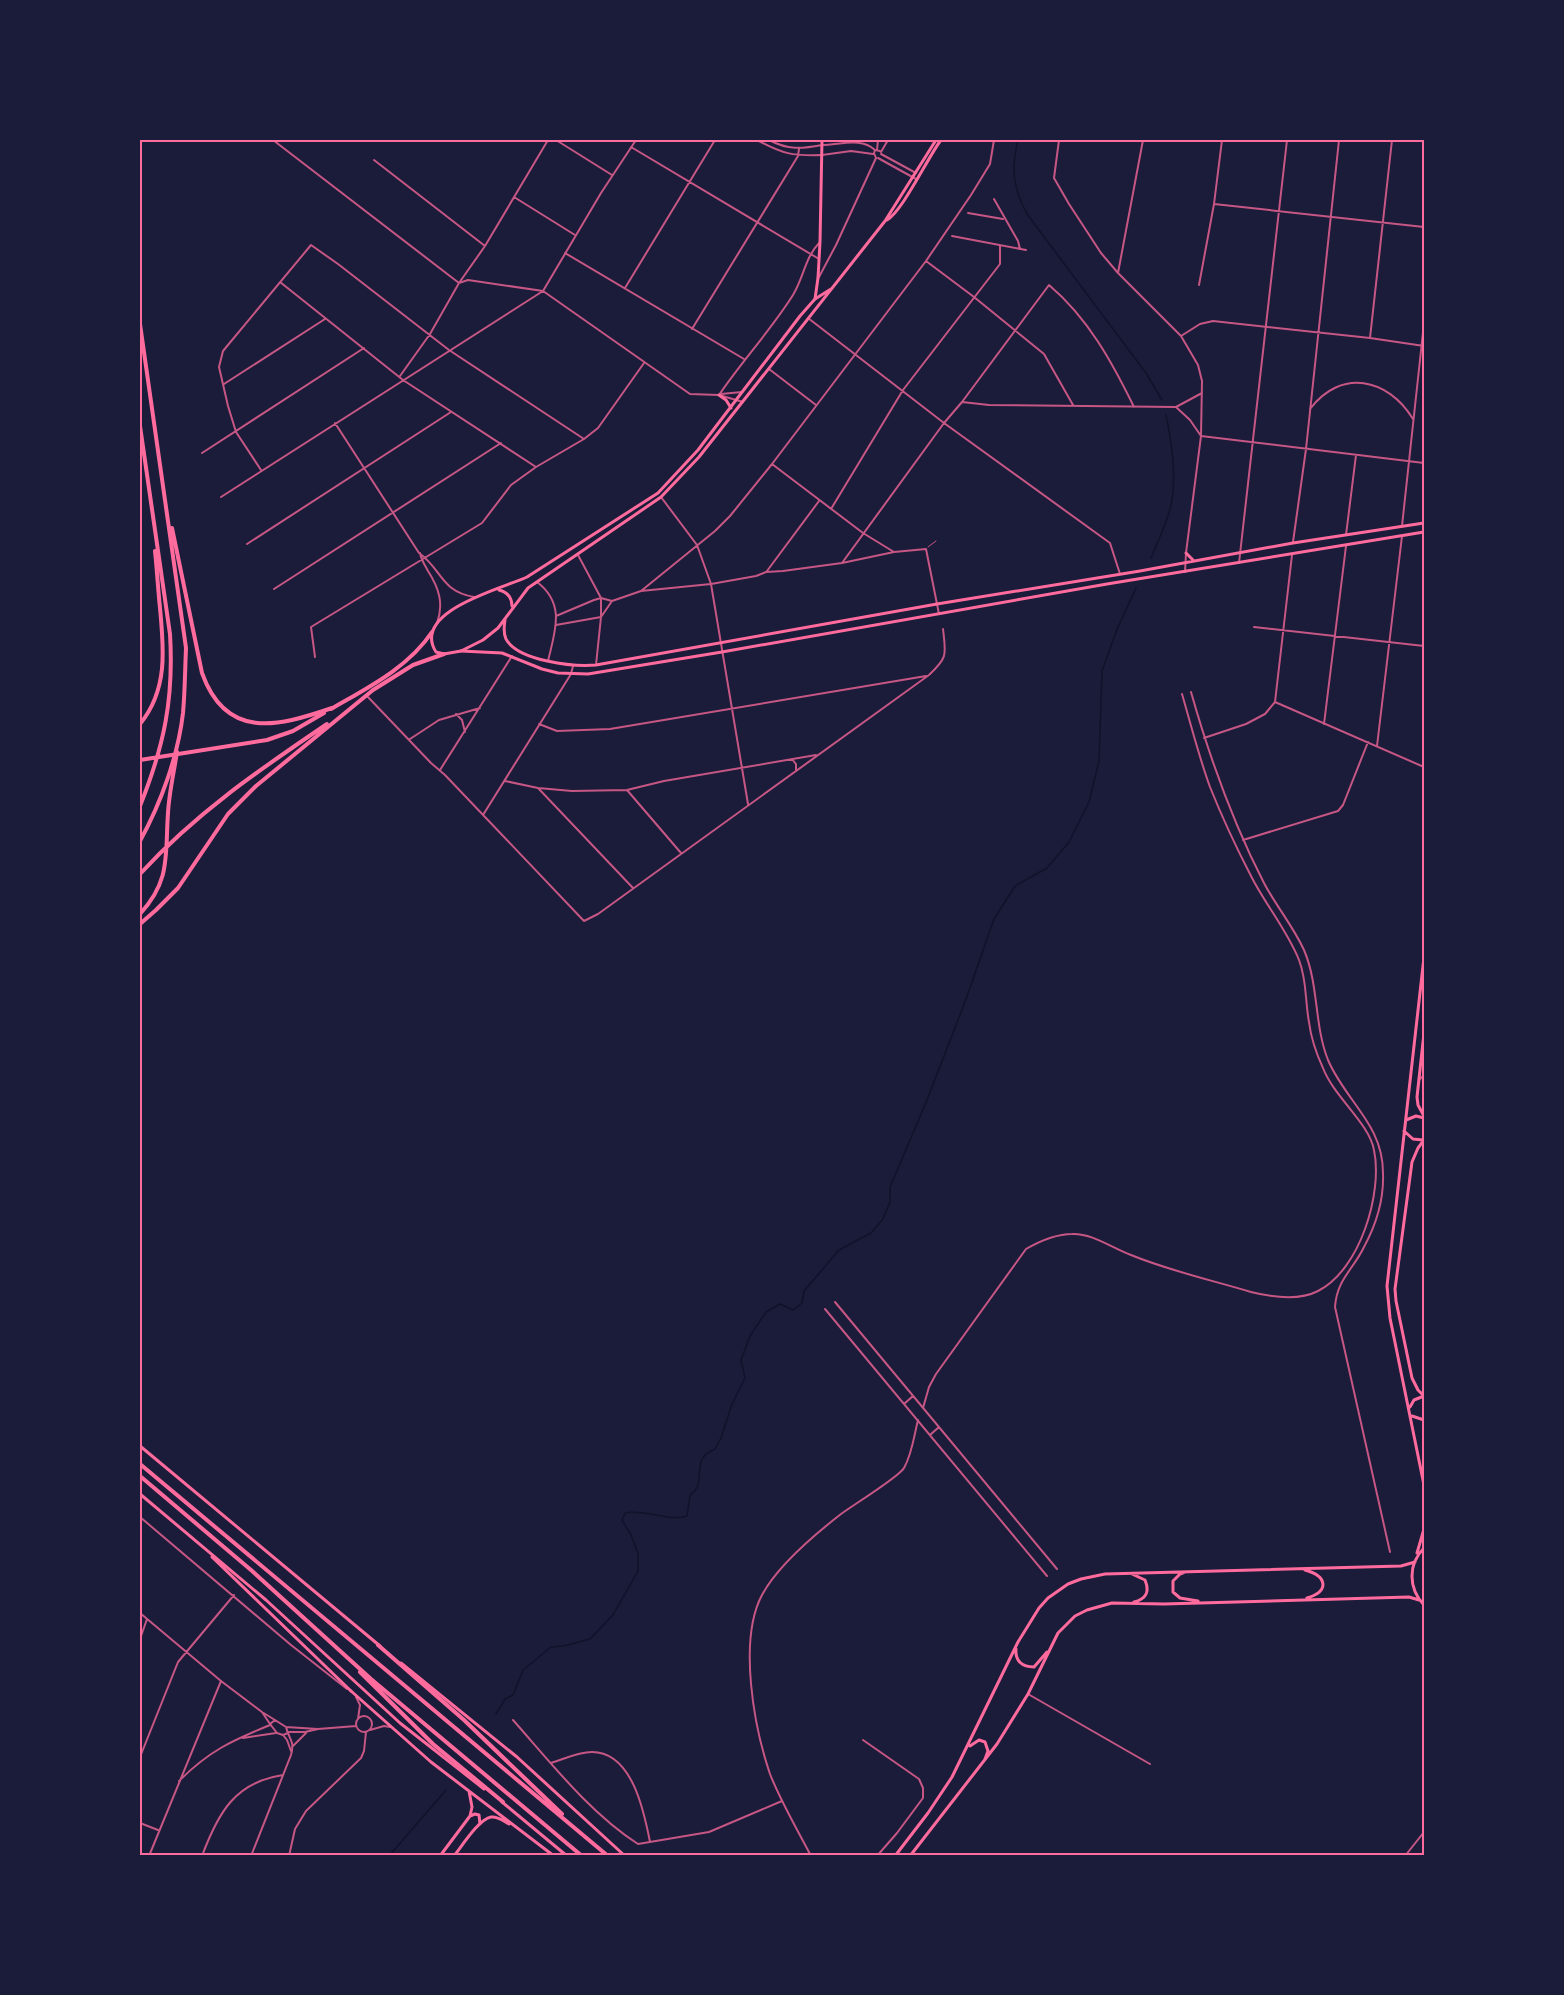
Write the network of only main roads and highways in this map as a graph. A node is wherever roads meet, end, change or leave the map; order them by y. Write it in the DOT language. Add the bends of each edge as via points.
graph roads {
  1 [pos="822,140"];
  2 [pos="936,140"];
  3 [pos="941,140"];
  4 [pos="916,173"];
  5 [pos="885,221"];
  6 [pos="831,289"];
  7 [pos="815,299"];
  8 [pos="814,311"];
  9 [pos="140,324"];
  10 [pos="719,395"];
  11 [pos="731,408"];
  12 [pos="140,426"];
  13 [pos="148,486"];
  14 [pos="166,501"];
  15 [pos="1425,522"];
  16 [pos="1425,532"];
  17 [pos="1186,553"];
  18 [pos="560,556"];
  19 [pos="1195,561"];
  20 [pos="564,564"];
  21 [pos="1120,574"];
  22 [pos="1107,584"];
  23 [pos="497,590"];
  24 [pos="512,608"];
  25 [pos="505,620"];
  26 [pos="432,632"];
  27 [pos="461,651"];
  28 [pos="444,654"];
  29 [pos="332,708"];
  30 [pos="348,710"];
  31 [pos="140,724"];
  32 [pos="179,735"];
  33 [pos="140,760"];
  34 [pos="140,806"];
  35 [pos="140,841"];
  36 [pos="140,874"];
  37 [pos="140,915"];
  38 [pos="140,924"];
  39 [pos="1425,957"];
  40 [pos="1425,1033"];
  41 [pos="1425,1117"];
  42 [pos="1406,1120"];
  43 [pos="1404,1131"];
  44 [pos="1425,1140"];
  45 [pos="1425,1396"];
  46 [pos="1409,1409"];
  47 [pos="1410,1415"];
  48 [pos="1425,1420"];
  49 [pos="140,1446"];
  50 [pos="140,1464"];
  51 [pos="140,1476"];
  52 [pos="1425,1485"];
  53 [pos="140,1494"];
  54 [pos="1425,1529"];
  55 [pos="196,1541"];
  56 [pos="1425,1548"];
  57 [pos="1416,1557"];
  58 [pos="1414,1562"];
  59 [pos="1292,1569"];
  60 [pos="1196,1571"];
  61 [pos="1128,1573"];
  62 [pos="1303,1600"];
  63 [pos="1419,1600"];
  64 [pos="1212,1602"];
  65 [pos="1129,1603"];
  66 [pos="1425,1605"];
  67 [pos="1018,1642"];
  68 [pos="378,1644"];
  69 [pos="1050,1648"];
  70 [pos="345,1656"];
  71 [pos="964,1754"];
  72 [pos="978,1771"];
  73 [pos="468,1790"];
  74 [pos="503,1802"];
  75 [pos="470,1816"];
  76 [pos="480,1824"];
  77 [pos="519,1829"];
  78 [pos="578,1830"];
  79 [pos="440,1856"];
  80 [pos="454,1856"];
  81 [pos="554,1856"];
  82 [pos="567,1856"];
  83 [pos="582,1856"];
  84 [pos="608,1856"];
  85 [pos="625,1856"];
  86 [pos="895,1856"];
  87 [pos="910,1856"];
  1 -- 7 [label="main road"];
  2 -- 4 [label="main road"];
  3 -- 4 [label="main road"];
  4 -- 5 [label="main road"];
  4 -- 5 [label="main road" via="891,218"];
  5 -- 6 [label="main road"];
  6 -- 7 [label="main road"];
  6 -- 8 [label="main road"];
  7 -- 8 [label="main road"];
  7 -- 11 [label="main road"];
  8 -- 20 [label="main road" via="699,457 661,497"];
  9 -- 14 [label="highway"];
  10 -- 11 [label="main road"];
  11 -- 18 [label="main road" via="658,493"];
  12 -- 13 [label="highway"];
  13 -- 31 [label="highway" via="164,654 159,688"];
  13 -- 34 [label="highway" via="170,634 171,678 162,741"];
  14 -- 29 [label="highway" via="202,673 218,703 236,718 260,724 284,722"];
  14 -- 32 [label="highway" via="186,648"];
  15 -- 19 [label="main road"];
  16 -- 22 [label="main road"];
  17 -- 19 [label="main road"];
  18 -- 20 [label="main road"];
  18 -- 23 [label="main road"];
  19 -- 21 [label="main road"];
  20 -- 24 [label="main road" via="528,588"];
  21 -- 22 [label="main road" via="1120,580"];
  21 -- 25 [label="main road" via="596,665 548,662 525,653 510,644 504,633"];
  22 -- 27 [label="main road" via="606,672 571,674 542,669 491,651"];
  23 -- 24 [label="main road" via="511,598"];
  23 -- 26 [label="main road" via="458,605"];
  24 -- 25 [label="main road"];
  25 -- 27 [label="main road" via="483,640"];
  26 -- 28 [label="main road" via="433,647"];
  26 -- 29 [label="highway" via="405,662"];
  27 -- 28 [label="main road"];
  28 -- 30 [label="highway" via="413,665"];
  29 -- 33 [label="highway" via="267,740"];
  30 -- 36 [label="highway" via="231,790"];
  30 -- 38 [label="highway" via="240,801 178,888"];
  32 -- 35 [label="highway" via="158,804"];
  32 -- 37 [label="highway" via="168,812 166,864 157,892"];
  39 -- 42 [label="main road"];
  40 -- 41 [label="main road" via="1418,1105"];
  41 -- 42 [label="main road"];
  42 -- 43 [label="main road"];
  43 -- 44 [label="main road" via="1413,1139"];
  43 -- 46 [label="main road" via="1387,1286"];
  44 -- 45 [label="main road" via="1412,1162 1395,1289 1412,1378"];
  45 -- 46 [label="main road" via="1414,1400"];
  46 -- 47 [label="main road"];
  47 -- 48 [label="main road"];
  47 -- 52 [label="main road"];
  49 -- 68 [label="main road"];
  50 -- 78 [label="highway"];
  51 -- 70 [label="highway"];
  53 -- 55 [label="main road"];
  54 -- 57 [label="main road"];
  55 -- 73 [label="main road" via="351,1691"];
  55 -- 74 [label="main road" via="422,1742"];
  56 -- 57 [label="main road"];
  57 -- 58 [label="main road"];
  58 -- 59 [label="main road" via="1401,1566"];
  58 -- 63 [label="main road" via="1412,1579"];
  59 -- 60 [label="main road"];
  59 -- 62 [label="main road" via="1321,1577 1322,1589"];
  60 -- 61 [label="main road"];
  60 -- 64 [label="main road" via="1176,1578 1173,1592 1185,1599"];
  61 -- 65 [label="main road" via="1140,1577 1148,1586 1144,1598"];
  61 -- 67 [label="main road" via="1081,1579 1059,1590 1039,1608"];
  62 -- 63 [label="main road"];
  62 -- 64 [label="main road"];
  63 -- 66 [label="main road"];
  64 -- 65 [label="main road"];
  65 -- 69 [label="main road" via="1087,1610 1064,1627"];
  67 -- 69 [label="main road" via="1017,1659 1029,1667 1034,1667"];
  67 -- 71 [label="main road"];
  68 -- 78 [label="highway"];
  68 -- 85 [label="main road" via="499,1742"];
  69 -- 72 [label="main road" via="1013,1720"];
  70 -- 74 [label="highway" via="433,1744"];
  70 -- 83 [label="highway"];
  71 -- 72 [label="main road" via="976,1741 985,1742 987,1755"];
  71 -- 86 [label="main road" via="928,1813"];
  72 -- 87 [label="main road"];
  73 -- 75 [label="main road" via="472,1800"];
  73 -- 77 [label="main road"];
  74 -- 82 [label="main road"];
  75 -- 76 [label="main road" via="477,1814"];
  75 -- 79 [label="main road"];
  76 -- 77 [label="main road" via="492,1817"];
  76 -- 80 [label="main road"];
  77 -- 81 [label="main road"];
  78 -- 84 [label="highway"];
}
